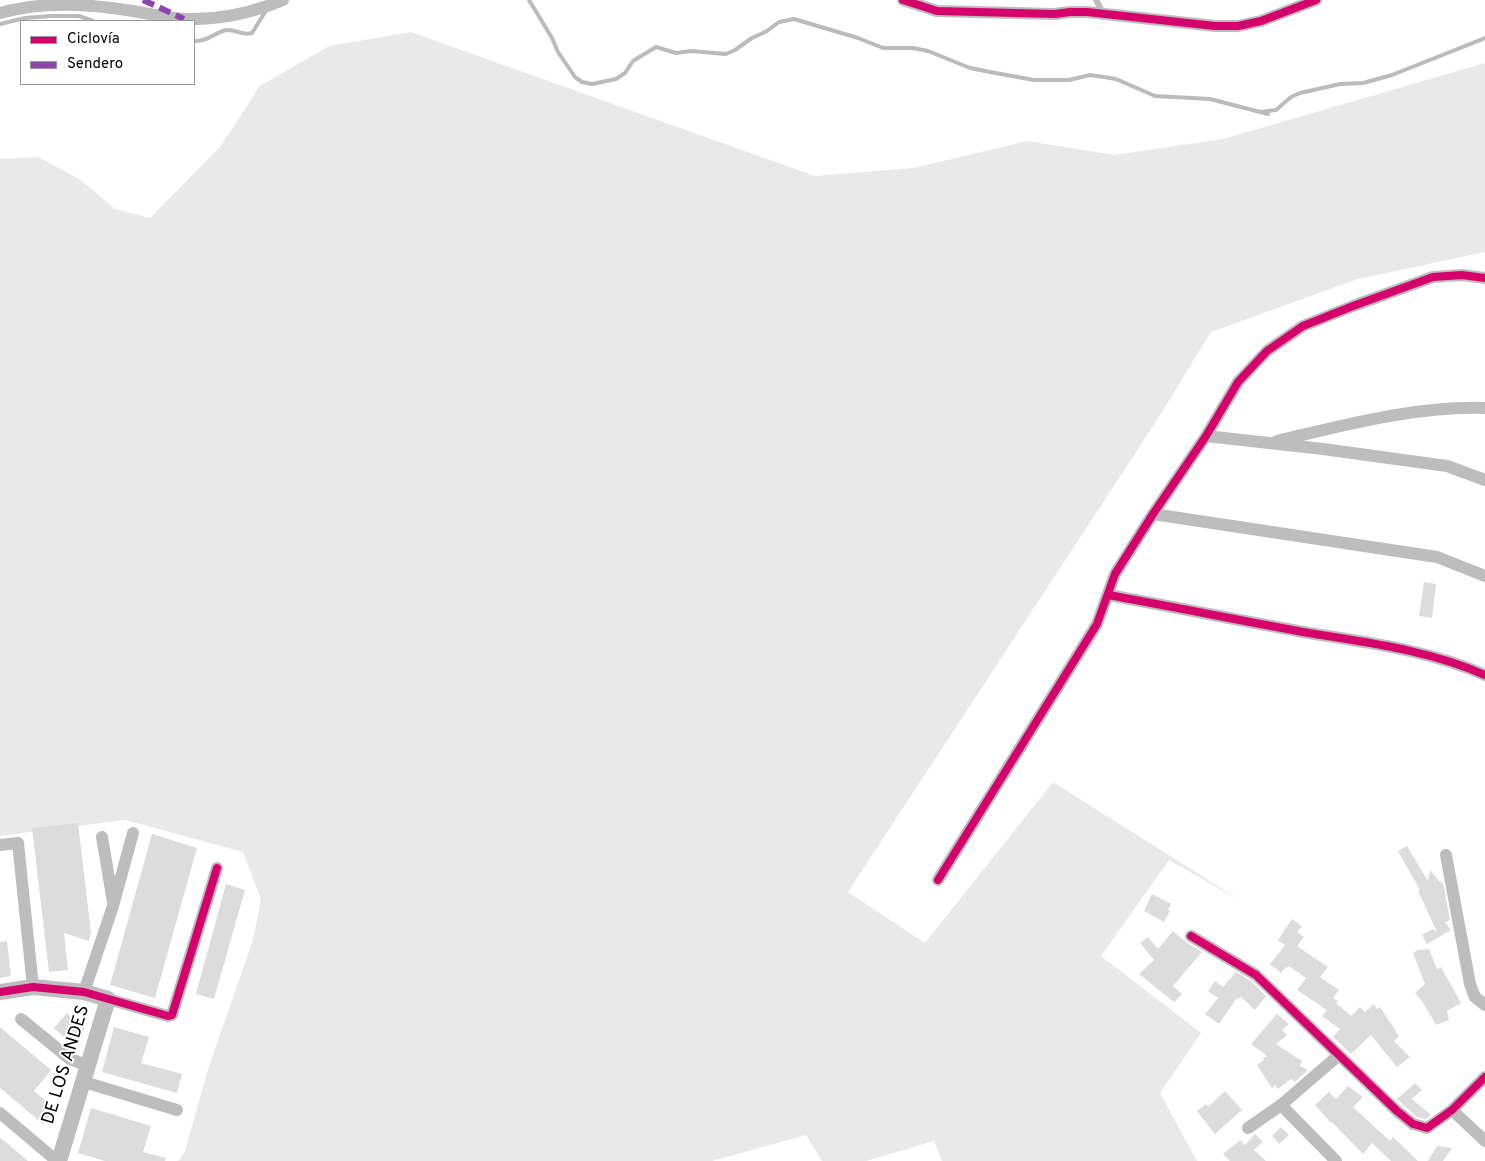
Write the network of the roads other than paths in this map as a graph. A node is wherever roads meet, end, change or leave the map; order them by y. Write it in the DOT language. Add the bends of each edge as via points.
graph roads {
  1 [pos="283,0"];
  2 [pos="903,0"];
  3 [pos="927,0"];
  4 [pos="1096,0"];
  5 [pos="1316,0"];
  6 [pos="937,11"];
  7 [pos="0,13"];
  8 [pos="1104,15"];
  9 [pos="1485,278"];
  10 [pos="1485,408"];
  11 [pos="1206,436"];
  12 [pos="1264,444"];
  13 [pos="1485,480"];
  14 [pos="1153,514"];
  15 [pos="1485,576"];
  16 [pos="1108,595"];
  17 [pos="1485,675"];
  18 [pos="133,833"];
  19 [pos="102,838"];
  20 [pos="0,845"];
  21 [pos="1446,856"];
  22 [pos="217,868"];
  23 [pos="938,880"];
  24 [pos="114,906"];
  25 [pos="1191,936"];
  26 [pos="33,988"];
  27 [pos="0,992"];
  28 [pos="84,992"];
  29 [pos="108,999"];
  30 [pos="1485,1006"];
  31 [pos="21,1019"];
  32 [pos="1339,1055"];
  33 [pos="89,1066"];
  34 [pos="1485,1077"];
  35 [pos="84,1082"];
  36 [pos="1281,1105"];
  37 [pos="177,1110"];
  38 [pos="1452,1110"];
  39 [pos="0,1113"];
  40 [pos="1248,1128"];
  41 [pos="1485,1141"];
  42 [pos="58,1161"];
  43 [pos="1336,1161"];
  1 -- 7 [label="street" via="253,12 207,19 62,4"];
  2 -- 6 [label="street"];
  3 -- 6 [label="lane"];
  4 -- 8 [label="lane"];
  5 -- 8 [label="street" via="1261,21 1238,26"];
  6 -- 8 [label="street"];
  9 -- 11 [label="street" via="1462,275 1434,277 1303,326 1267,351 1238,382"];
  10 -- 12 [label="street" via="1425,410"];
  11 -- 12 [label="street"];
  11 -- 14 [label="street"];
  12 -- 13 [label="street" via="1446,466"];
  14 -- 15 [label="street" via="1437,557"];
  14 -- 16 [label="street" via="1115,574"];
  16 -- 17 [label="street" via="1435,656"];
  16 -- 23 [label="street" via="1097,624"];
  18 -- 24 [label="street"];
  19 -- 24 [label="street"];
  20 -- 26 [label="street" via="18,843"];
  21 -- 30 [label="street" via="1470,984 1475,997"];
  22 -- 29 [label="street" via="172,1015"];
  24 -- 28 [label="street"];
  25 -- 32 [label="street" via="1256,975"];
  26 -- 27 [label="street, DE LOS ANDES"];
  26 -- 28 [label="street, DE LOS ANDES"];
  28 -- 29 [label="street, DE LOS ANDES"];
  29 -- 33 [label="street, DE LOS ANDES"];
  31 -- 33 [label="street" via="70,1059"];
  32 -- 36 [label="street"];
  32 -- 38 [label="street" via="1413,1124 1427,1128"];
  33 -- 35 [label="street, DE LOS ANDES"];
  34 -- 38 [label="street"];
  35 -- 37 [label="street"];
  35 -- 42 [label="street, DE LOS ANDES"];
  36 -- 40 [label="street"];
  36 -- 43 [label="street"];
  38 -- 41 [label="street"];
  39 -- 42 [label="street"];
}
